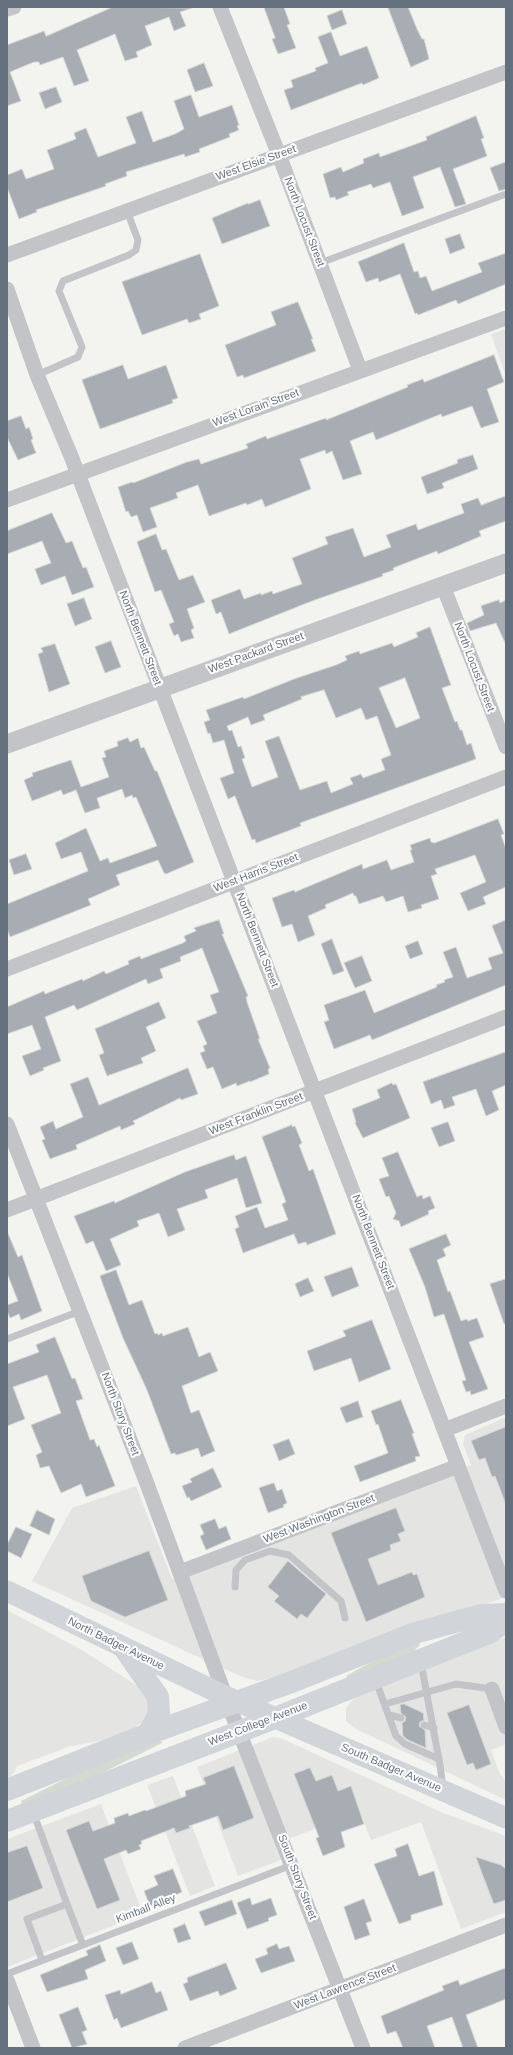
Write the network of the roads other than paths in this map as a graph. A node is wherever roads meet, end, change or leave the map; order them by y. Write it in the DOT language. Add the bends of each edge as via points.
graph roads {
  1 [pos="14,7"];
  2 [pos="220,7"];
  3 [pos="7,10"];
  4 [pos="506,72"];
  5 [pos="279,155"];
  6 [pos="506,194"];
  7 [pos="127,211"];
  8 [pos="7,255"];
  9 [pos="320,263"];
  10 [pos="7,289"];
  11 [pos="506,318"];
  12 [pos="360,370"];
  13 [pos="37,374"];
  14 [pos="78,474"];
  15 [pos="7,500"];
  16 [pos="506,562"];
  17 [pos="443,586"];
  18 [pos="160,688"];
  19 [pos="7,744"];
  20 [pos="506,747"];
  21 [pos="506,777"];
  22 [pos="235,881"];
  23 [pos="7,969"];
  24 [pos="506,1017"];
  25 [pos="315,1091"];
  26 [pos="7,1124"];
  27 [pos="36,1199"];
  28 [pos="7,1210"];
  29 [pos="80,1310"];
  30 [pos="7,1339"];
  31 [pos="506,1406"];
  32 [pos="444,1430"];
  33 [pos="458,1466"];
  34 [pos="180,1572"];
  35 [pos="235,1587"];
  36 [pos="506,1590"];
  37 [pos="7,1591"];
  38 [pos="506,1614"];
  39 [pos="345,1618"];
  40 [pos="506,1621"];
  41 [pos="124,1648"];
  42 [pos="420,1660"];
  43 [pos="376,1679"];
  44 [pos="492,1689"];
  45 [pos="427,1694"];
  46 [pos="231,1701"];
  47 [pos="385,1704"];
  48 [pos="389,1715"];
  49 [pos="275,1718"];
  50 [pos="402,1718"];
  51 [pos="424,1725"];
  52 [pos="506,1727"];
  53 [pos="434,1728"];
  54 [pos="240,1731"];
  55 [pos="148,1734"];
  56 [pos="439,1758"];
  57 [pos="443,1789"];
  58 [pos="7,1790"];
  59 [pos="32,1811"];
  60 [pos="506,1818"];
  61 [pos="7,1821"];
  62 [pos="292,1865"];
  63 [pos="67,1904"];
  64 [pos="506,1925"];
  65 [pos="83,1945"];
  66 [pos="42,1960"];
  67 [pos="7,1974"];
  68 [pos="7,1980"];
  69 [pos="340,1988"];
  70 [pos="33,2048"];
  71 [pos="185,2048"];
  72 [pos="363,2048"];
  1 -- 3 [label="street"];
  2 -- 5 [label="street, North Locust Street"];
  4 -- 5 [label="street, West Elsie Street"];
  5 -- 7 [label="street, West Elsie Street"];
  5 -- 9 [label="street, North Locust Street"];
  6 -- 9 [label="lane"];
  7 -- 8 [label="street, West Elsie Street"];
  7 -- 13 [label="lane" via="138,240 136,250 63,281 59,291 82,347 78,357"];
  9 -- 12 [label="street, North Locust Street"];
  10 -- 13 [label="street, North Bennett Street"];
  11 -- 12 [label="street, West Lorain Street"];
  12 -- 14 [label="street, West Lorain Street"];
  13 -- 14 [label="street, North Bennett Street"];
  14 -- 15 [label="street, West Lorain Street"];
  14 -- 18 [label="street, North Bennett Street"];
  16 -- 17 [label="street, West Packard Street"];
  17 -- 18 [label="street, West Packard Street"];
  17 -- 20 [label="street, North Locust Street"];
  18 -- 19 [label="street, West Packard Street"];
  18 -- 22 [label="street, North Bennett Street"];
  21 -- 22 [label="street, West Harris Street"];
  22 -- 23 [label="street, West Harris Street"];
  22 -- 25 [label="street, North Bennett Street"];
  24 -- 25 [label="street, West Franklin Street"];
  25 -- 27 [label="street, West Franklin Street"];
  25 -- 32 [label="street, North Bennett Street"];
  26 -- 27 [label="street, North Story Street"];
  27 -- 28 [label="street, West Franklin Street"];
  27 -- 29 [label="street, North Story Street"];
  29 -- 30 [label="lane"];
  29 -- 34 [label="street, North Story Street"];
  31 -- 32 [label="street"];
  32 -- 33 [label="street, North Bennett Street"];
  33 -- 34 [label="street, West Washington Street"];
  33 -- 36 [label="street, North Bennett Street"];
  34 -- 46 [label="street, North Story Street"];
  35 -- 39 [label="lane" via="236,1570 245,1560 270,1551 289,1555 341,1601"];
  37 -- 41 [label="main road, North Badger Avenue"];
  38 -- 46 [label="main road" via="481,1615 415,1633"];
  40 -- 42 [label="main road, West College Avenue" via="491,1632"];
  41 -- 46 [label="main road, North Badger Avenue"];
  41 -- 55 [label="main road" via="158,1697 159,1714"];
  42 -- 43 [label="main road, West College Avenue"];
  42 -- 45 [label="lane"];
  43 -- 47 [label="lane"];
  43 -- 49 [label="main road, West College Avenue"];
  44 -- 45 [label="lane" via="456,1684"];
  44 -- 52 [label="street"];
  45 -- 47 [label="lane"];
  45 -- 53 [label="lane"];
  46 -- 49 [label="main road, North Badger Avenue"];
  46 -- 54 [label="street, South Story Street"];
  46 -- 55 [label="main road"];
  47 -- 48 [label="lane"];
  48 -- 50 [label="lane"];
  48 -- 56 [label="lane" via="396,1736 405,1744"];
  49 -- 54 [label="main road, West College Avenue"];
  49 -- 57 [label="main road, South Badger Avenue"];
  51 -- 53 [label="lane"];
  53 -- 56 [label="lane"];
  54 -- 59 [label="main road, West College Avenue"];
  54 -- 62 [label="street, South Story Street"];
  55 -- 58 [label="main road"];
  56 -- 57 [label="lane"];
  57 -- 60 [label="main road, South Badger Avenue"];
  59 -- 61 [label="main road, West College Avenue"];
  59 -- 63 [label="lane"];
  62 -- 65 [label="lane, Kimball Alley"];
  62 -- 69 [label="street, South Story Street"];
  63 -- 65 [label="lane"];
  63 -- 66 [label="lane" via="27,1919"];
  64 -- 69 [label="street, West Lawrence Street"];
  65 -- 66 [label="lane, Kimball Alley"];
  66 -- 67 [label="lane, Kimball Alley"];
  68 -- 70 [label="street"];
  69 -- 71 [label="street, West Lawrence Street"];
  69 -- 72 [label="street, South Story Street"];
}
